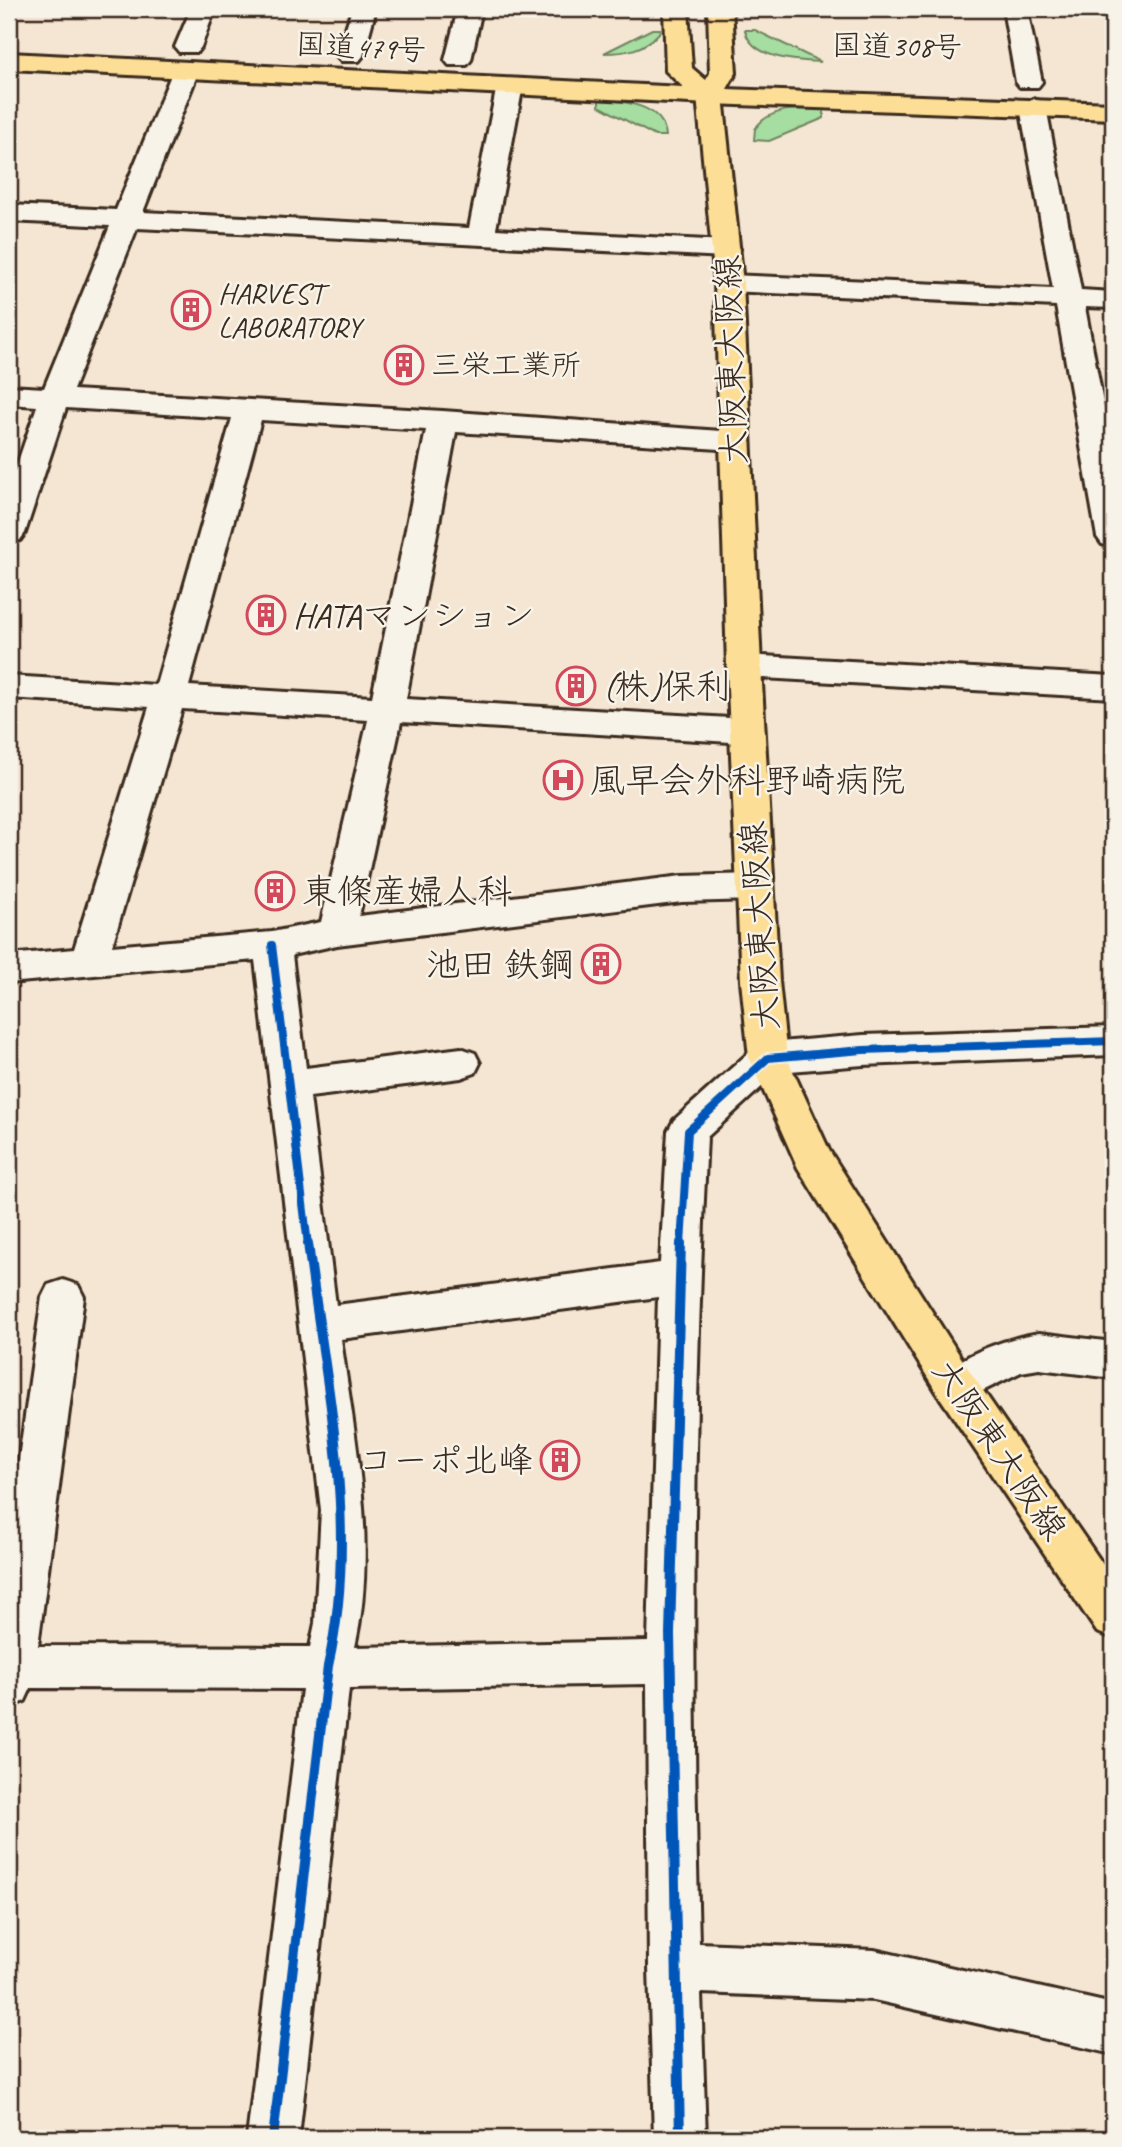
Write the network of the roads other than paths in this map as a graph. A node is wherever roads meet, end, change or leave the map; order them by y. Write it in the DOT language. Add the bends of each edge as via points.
graph roads {
  1 [pos="203,9"];
  2 [pos="364,9"];
  3 [pos="470,9"];
  4 [pos="676,9"];
  5 [pos="720,9"];
  6 [pos="1015,9"];
  7 [pos="9,38"];
  8 [pos="350,56"];
  9 [pos="187,59"];
  10 [pos="458,60"];
  11 [pos="9,61"];
  12 [pos="679,71"];
  13 [pos="962,81"];
  14 [pos="1002,82"];
  15 [pos="717,84"];
  16 [pos="510,85"];
  17 [pos="1039,91"];
  18 [pos="1113,111"];
  19 [pos="9,213"];
  20 [pos="125,221"];
  21 [pos="481,237"];
  22 [pos="727,266"];
  23 [pos="1071,299"];
  24 [pos="1113,300"];
  25 [pos="9,395"];
  26 [pos="55,397"];
  27 [pos="249,409"];
  28 [pos="443,421"];
  29 [pos="735,440"];
  30 [pos="9,533"];
  31 [pos="1113,536"];
  32 [pos="744,666"];
  33 [pos="9,687"];
  34 [pos="1113,687"];
  35 [pos="169,697"];
  36 [pos="387,709"];
  37 [pos="747,731"];
  38 [pos="755,887"];
  39 [pos="337,932"];
  40 [pos="272,945"];
  41 [pos="89,960"];
  42 [pos="9,969"];
  43 [pos="1113,1041"];
  44 [pos="768,1058"];
  45 [pos="461,1063"];
  46 [pos="289,1085"];
  47 [pos="678,1277"];
  48 [pos="63,1297"];
  49 [pos="318,1325"];
  50 [pos="1113,1360"];
  51 [pos="956,1386"];
  52 [pos="1113,1617"];
  53 [pos="670,1662"];
  54 [pos="328,1666"];
  55 [pos="10,1674"];
  56 [pos="674,1967"];
  57 [pos="1113,2029"];
  58 [pos="274,2138"];
  59 [pos="680,2138"];
  1 -- 9 [label="street"];
  2 -- 8 [label="street"];
  3 -- 10 [label="street"];
  4 -- 12 [label="main road"];
  5 -- 15 [label="main road, 大阪東大阪線"];
  6 -- 17 [label="street"];
  7 -- 9 [label="main road, 国道479号"];
  8 -- 9 [label="main road, 国道479号"];
  8 -- 10 [label="main road, 国道479号"];
  9 -- 11 [label="main road, 国道479号"];
  9 -- 16 [label="main road, 国道479号"];
  9 -- 20 [label="street"];
  10 -- 12 [label="main road, 国道479号"];
  12 -- 15 [label="main road"];
  13 -- 15 [label="main road, 国道308号"];
  14 -- 17 [label="main road, 国道308号"];
  15 -- 16 [label="main road, 国道479号"];
  15 -- 17 [label="main road, 国道308号"];
  15 -- 22 [label="main road, 大阪東大阪線"];
  16 -- 21 [label="street"];
  17 -- 18 [label="main road, 国道308号"];
  17 -- 23 [label="street"];
  19 -- 20 [label="street"];
  20 -- 21 [label="street"];
  20 -- 26 [label="street"];
  21 -- 22 [label="street"];
  22 -- 23 [label="street"];
  22 -- 29 [label="main road, 大阪東大阪線"];
  23 -- 24 [label="street"];
  23 -- 31 [label="street"];
  25 -- 26 [label="street"];
  26 -- 27 [label="street"];
  26 -- 30 [label="street"];
  27 -- 28 [label="street"];
  27 -- 35 [label="street"];
  28 -- 29 [label="street"];
  28 -- 36 [label="street"];
  29 -- 32 [label="main road, 大阪東大阪線"];
  32 -- 34 [label="street"];
  32 -- 37 [label="main road, 大阪東大阪線"];
  33 -- 35 [label="street"];
  35 -- 36 [label="street"];
  35 -- 41 [label="street"];
  36 -- 37 [label="street"];
  36 -- 39 [label="street"];
  37 -- 38 [label="main road, 大阪東大阪線"];
  38 -- 39 [label="street" via="682,889"];
  38 -- 44 [label="main road, 大阪東大阪線"];
  39 -- 40 [label="street"];
  40 -- 41 [label="street"];
  40 -- 46 [label="street"];
  41 -- 42 [label="street"];
  43 -- 44 [label="street"];
  44 -- 47 [label="street" via="688,1130"];
  44 -- 51 [label="main road, 大阪東大阪線" via="812,1157"];
  45 -- 46 [label="street"];
  46 -- 49 [label="street"];
  47 -- 49 [label="street"];
  47 -- 53 [label="street"];
  48 -- 55 [label="street"];
  49 -- 54 [label="street" via="344,1510 338,1623"];
  50 -- 51 [label="street" via="1039,1351 1013,1355"];
  51 -- 52 [label="main road, 大阪東大阪線"];
  53 -- 54 [label="street"];
  53 -- 56 [label="street"];
  54 -- 55 [label="street"];
  54 -- 58 [label="street"];
  56 -- 57 [label="street" via="874,1975"];
  56 -- 59 [label="street"];
}
